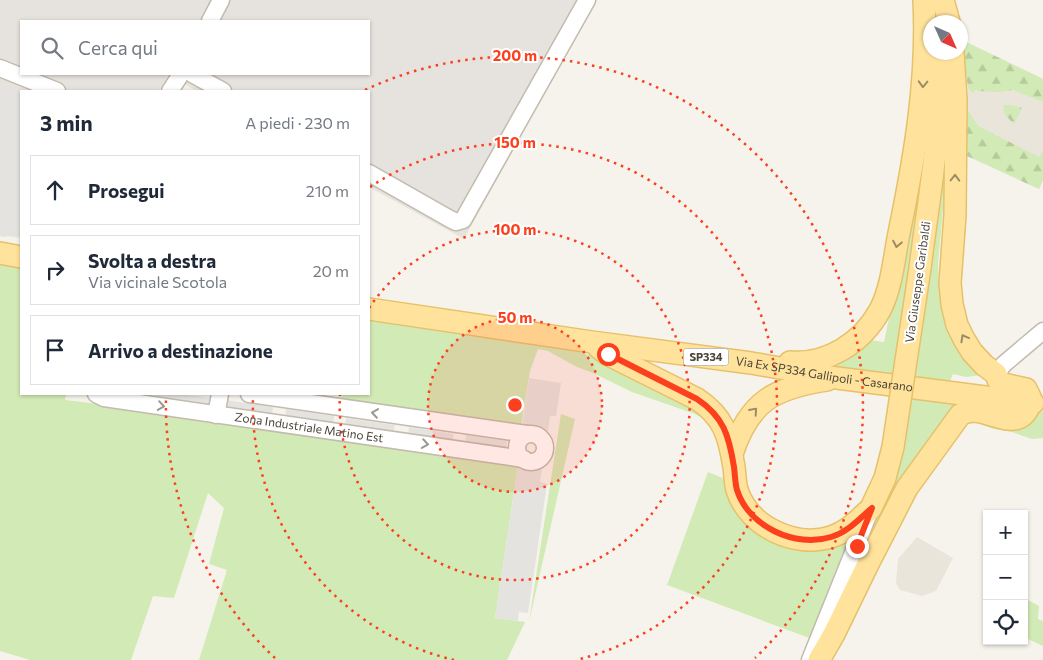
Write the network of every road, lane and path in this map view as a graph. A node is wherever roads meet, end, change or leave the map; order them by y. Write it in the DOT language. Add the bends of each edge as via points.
graph roads {
  1 [pos="221,0"];
  2 [pos="587,0"];
  3 [pos="924,0"];
  4 [pos="931,0"];
  5 [pos="943,0"];
  6 [pos="934,15"];
  7 [pos="946,15"];
  8 [pos="211,20"];
  9 [pos="938,60"];
  10 [pos="954,60"];
  11 [pos="0,68"];
  12 [pos="180,75"];
  13 [pos="194,75"];
  14 [pos="54,90"];
  15 [pos="171,90"];
  16 [pos="221,90"];
  17 [pos="370,174"];
  18 [pos="20,249"];
  19 [pos="0,252"];
  20 [pos="20,256"];
  21 [pos="370,309"];
  22 [pos="1043,331"];
  23 [pos="592,342"];
  24 [pos="751,363"];
  25 [pos="996,374"];
  26 [pos="837,378"];
  27 [pos="98,395"];
  28 [pos="220,395"];
  29 [pos="256,395"];
  30 [pos="1037,404"];
  31 [pos="216,415"];
  32 [pos="403,417"];
  33 [pos="527,434"];
  34 [pos="399,440"];
  35 [pos="732,454"];
  36 [pos="524,459"];
  37 [pos="872,508"];
  38 [pos="810,660"];
  39 [pos="818,660"];
  1 -- 8 [label="street"];
  2 -- 17 [label="street" via="462,220 450,219"];
  3 -- 24 [label="main road, one-way" via="923,90 916,146 890,282 880,309 851,344 833,355 801,363 766,359"];
  4 -- 6 [label="main road"];
  5 -- 7 [label="main road"];
  9 -- 37 [label="main road, Via Giuseppe Garibaldi, bridge" via="937,138 894,447"];
  25 -- 10 [label="main road, one-way" via="972,352 957,325 952,304"];
  11 -- 14 [label="street"];
  12 -- 15 [label="street"];
  13 -- 16 [label="street"];
  18 -- 19 [label="main road"];
  19 -- 20 [label="main road"];
  21 -- 23 [label="main road, Via Ex SP334 Gallipoli - Casarano / SP334"];
  22 -- 25 [label="street"];
  23 -- 24 [label="main road, Via Ex SP334 Gallipoli - Casarano / SP334"];
  23 -- 35 [label="main road" via="608,354 710,408 719,418"];
  24 -- 26 [label="main road, Via Ex SP334 Gallipoli - Casarano / SP334"];
  25 -- 30 [label="main road" via="1004,384 1026,389"];
  26 -- 30 [label="main road, Via Ex SP334 Gallipoli - Casarano / SP334"];
  35 -- 26 [label="main road, one-way" via="741,430 765,399 807,384"];
  27 -- 31 [label="street, Zona Industriale Matino Est, one-way"];
  28 -- 31 [label="street"];
  32 -- 29 [label="street, Zona Industriale Matino Est, one-way"];
  30 -- 39 [label="main road" via="1022,416 1011,419 975,411 960,415 907,488"];
  31 -- 34 [label="street, Zona Industriale Matino Est"];
  32 -- 33 [label="street, Zona Industriale Matino Est"];
  32 -- 34 [label="street"];
  33 -- 36 [label="street" via="517,449"];
  33 -- 36 [label="street, Zona Industriale Matino Est" via="540,437 545,449 538,459 531,462"];
  34 -- 36 [label="street, Zona Industriale Matino Est, one-way"];
  35 -- 37 [label="main road" via="738,490 748,510 788,538 817,540 832,536 850,528"];
  37 -- 38 [label="street"];
}
